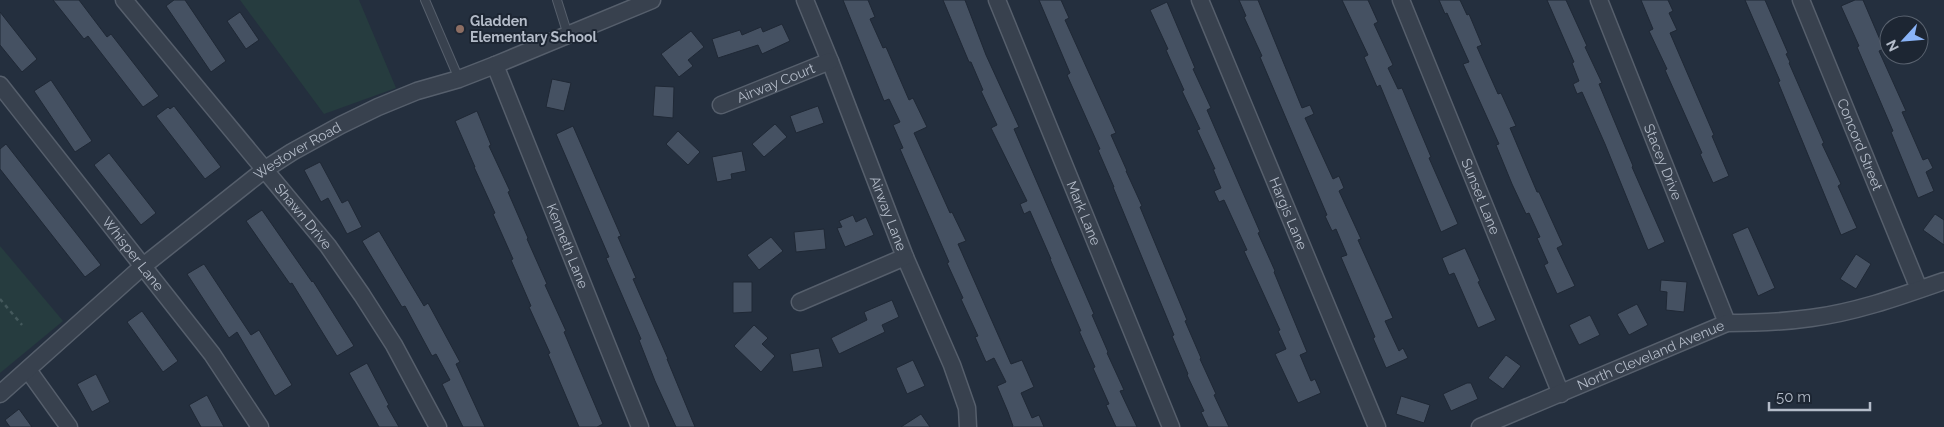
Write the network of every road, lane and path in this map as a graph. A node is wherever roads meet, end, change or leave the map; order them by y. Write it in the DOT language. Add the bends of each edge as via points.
graph roads {
  1 [pos="124,0"];
  2 [pos="425,0"];
  3 [pos="557,0"];
  4 [pos="652,0"];
  5 [pos="804,0"];
  6 [pos="997,0"];
  7 [pos="1200,0"];
  8 [pos="1401,0"];
  9 [pos="1598,0"];
  10 [pos="1801,0"];
  11 [pos="568,35"];
  12 [pos="830,61"];
  13 [pos="496,65"];
  14 [pos="459,79"];
  15 [pos="0,85"];
  16 [pos="720,105"];
  17 [pos="264,170"];
  18 [pos="905,257"];
  19 [pos="142,267"];
  20 [pos="1944,281"];
  21 [pos="1920,289"];
  22 [pos="0,299"];
  23 [pos="800,302"];
  24 [pos="1727,323"];
  25 [pos="22,325"];
  26 [pos="28,370"];
  27 [pos="0,394"];
  28 [pos="1561,394"];
  29 [pos="69,427"];
  30 [pos="260,427"];
  31 [pos="438,427"];
  32 [pos="640,427"];
  33 [pos="968,427"];
  34 [pos="1171,427"];
  35 [pos="1376,427"];
  36 [pos="1480,427"];
  1 -- 17 [label="street, Shawn Drive"];
  2 -- 14 [label="lane"];
  3 -- 11 [label="lane"];
  4 -- 11 [label="street, Westover Road"];
  5 -- 12 [label="street, Airway Lane"];
  6 -- 34 [label="street, Mark Lane"];
  7 -- 35 [label="street, Hargis Lane"];
  8 -- 28 [label="street, Sunset Lane"];
  9 -- 24 [label="street, Stacey Drive"];
  10 -- 21 [label="street, Concord Street"];
  11 -- 13 [label="street, Westover Road"];
  12 -- 16 [label="street, Airway Court"];
  12 -- 18 [label="street, Airway Lane"];
  13 -- 14 [label="street, Westover Road"];
  13 -- 32 [label="street, Kenneth Lane"];
  14 -- 17 [label="street, Westover Road" via="417,91 371,111"];
  15 -- 19 [label="street, Whisper Lane"];
  17 -- 19 [label="street, Westover Road"];
  17 -- 31 [label="street, Shawn Drive" via="328,246 362,295 394,345"];
  18 -- 23 [label="street"];
  18 -- 33 [label="street, Airway Lane" via="952,366 967,408"];
  19 -- 26 [label="street, Westover Road"];
  19 -- 30 [label="street, Whisper Lane" via="212,354"];
  20 -- 21 [label="street, North Cleveland Avenue"];
  21 -- 24 [label="street, North Cleveland Avenue" via="1855,310 1813,318"];
  22 -- 25 [label="path"];
  24 -- 28 [label="street, North Cleveland Avenue"];
  26 -- 27 [label="street, Westover Road"];
  26 -- 29 [label="street"];
  28 -- 36 [label="street, North Cleveland Avenue"];
}
